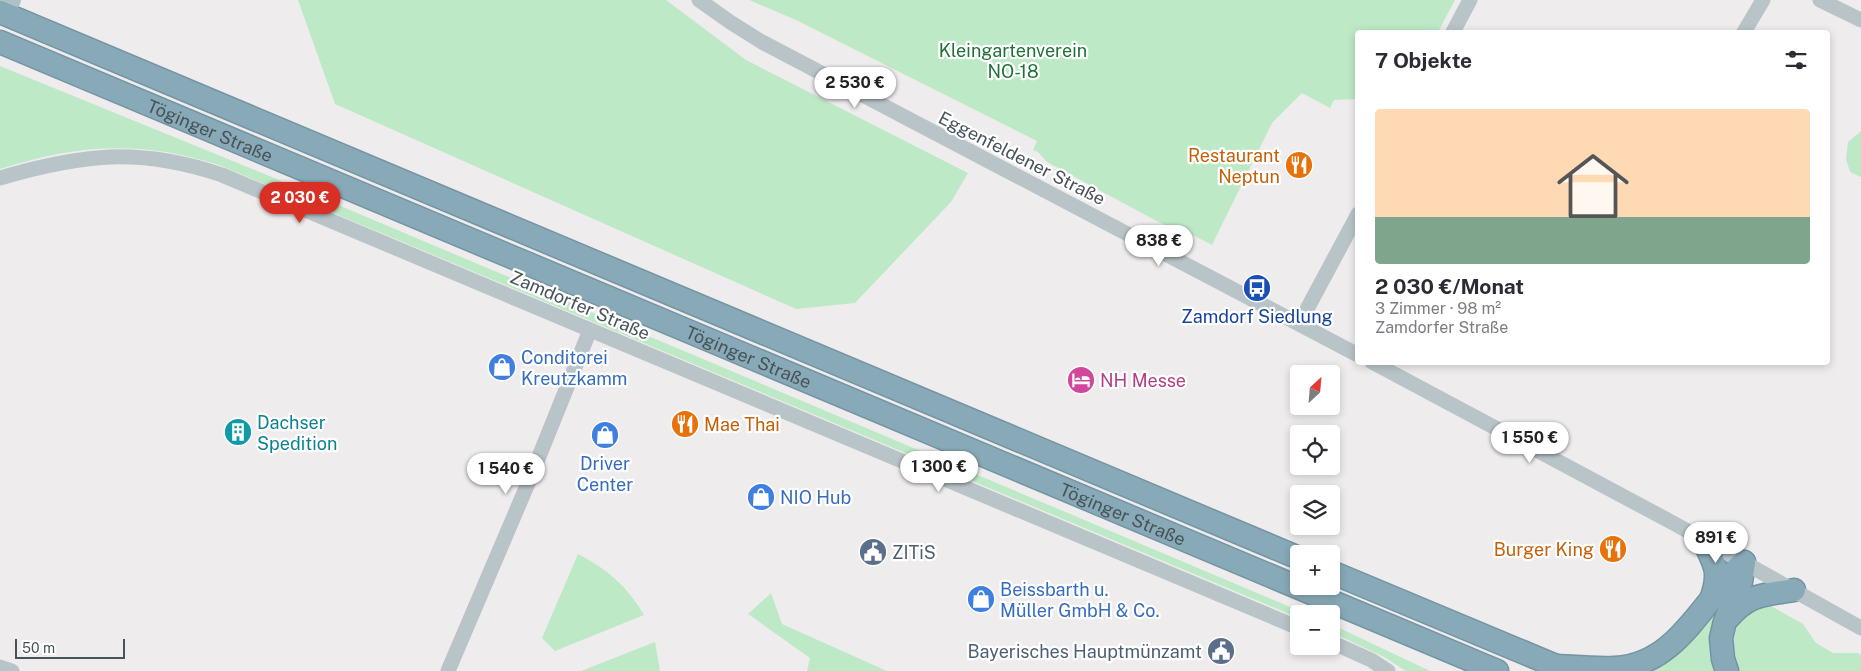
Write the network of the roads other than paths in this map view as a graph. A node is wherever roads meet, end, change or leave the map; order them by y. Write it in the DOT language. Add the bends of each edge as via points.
graph roads {
  1 [pos="11,0"];
  2 [pos="699,0"];
  3 [pos="1470,0"];
  4 [pos="1763,0"];
  5 [pos="1820,0"];
  6 [pos="0,11"];
  7 [pos="1861,20"];
  8 [pos="1750,28"];
  9 [pos="1454,30"];
  10 [pos="5,44"];
  11 [pos="0,178"];
  12 [pos="1355,220"];
  13 [pos="1298,324"];
  14 [pos="590,330"];
  15 [pos="1355,353"];
  16 [pos="1378,365"];
  17 [pos="1702,539"];
  18 [pos="1290,554"];
  19 [pos="1744,562"];
  20 [pos="1340,576"];
  21 [pos="1794,590"];
  22 [pos="1710,601"];
  23 [pos="1725,621"];
  24 [pos="1290,624"];
  25 [pos="1861,628"];
  26 [pos="1340,646"];
  27 [pos="0,667"];
  28 [pos="1563,669"];
  29 [pos="1493,670"];
  30 [pos="12,671"];
  31 [pos="448,671"];
  32 [pos="1388,671"];
  33 [pos="1727,671"];
  1 -- 6 [label="main road"];
  2 -- 13 [label="street, Eggenfeldener Straße" via="771,46"];
  3 -- 9 [label="street"];
  4 -- 8 [label="street"];
  5 -- 7 [label="street"];
  6 -- 18 [label="highway, Töginger Straße"];
  10 -- 29 [label="highway, Töginger Straße"];
  11 -- 14 [label="street, Zamdorfer Straße" via="60,162 94,157 147,157 201,168"];
  12 -- 13 [label="street"];
  13 -- 15 [label="street, Eggenfeldener Straße"];
  14 -- 24 [label="street, Zamdorfer Straße"];
  14 -- 31 [label="street"];
  16 -- 17 [label="street"];
  17 -- 19 [label="street"];
  17 -- 22 [label="highway" via="1716,570"];
  19 -- 21 [label="street"];
  19 -- 22 [label="highway" via="1728,576"];
  19 -- 23 [label="highway" via="1741,582"];
  20 -- 28 [label="highway"];
  21 -- 23 [label="highway" via="1753,597"];
  21 -- 25 [label="street"];
  22 -- 28 [label="highway" via="1664,650 1637,664 1615,668"];
  23 -- 33 [label="highway" via="1721,638"];
  26 -- 32 [label="street"];
  27 -- 30 [label="street"];
}
